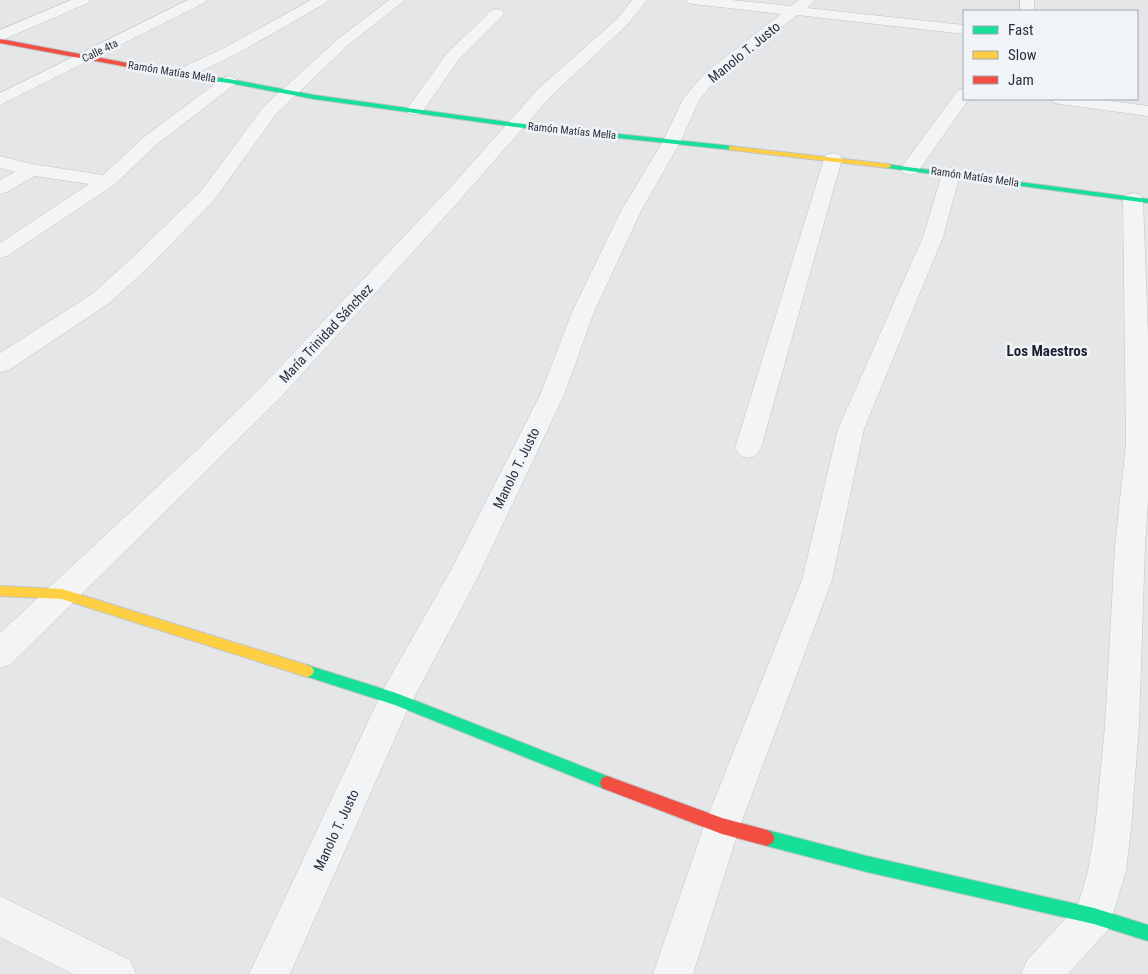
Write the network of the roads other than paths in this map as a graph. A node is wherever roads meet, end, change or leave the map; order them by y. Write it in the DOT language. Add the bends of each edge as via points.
graph roads {
  1 [pos="47,0"];
  2 [pos="199,0"];
  3 [pos="321,0"];
  4 [pos="398,0"];
  5 [pos="640,0"];
  6 [pos="693,0"];
  7 [pos="77,3"];
  8 [pos="801,6"];
  9 [pos="497,13"];
  10 [pos="963,30"];
  11 [pos="0,36"];
  12 [pos="0,41"];
  13 [pos="85,58"];
  14 [pos="179,74"];
  15 [pos="229,81"];
  16 [pos="291,92"];
  17 [pos="963,95"];
  18 [pos="0,100"];
  19 [pos="1067,100"];
  20 [pos="415,110"];
  21 [pos="1148,111"];
  22 [pos="515,125"];
  23 [pos="672,141"];
  24 [pos="832,159"];
  25 [pos="0,162"];
  26 [pos="910,168"];
  27 [pos="32,170"];
  28 [pos="952,174"];
  29 [pos="107,181"];
  30 [pos="0,188"];
  31 [pos="1141,200"];
  32 [pos="0,252"];
  33 [pos="0,364"];
  34 [pos="748,448"];
  35 [pos="1139,548"];
  36 [pos="0,591"];
  37 [pos="62,594"];
  38 [pos="0,654"];
  39 [pos="396,699"];
  40 [pos="722,826"];
  41 [pos="0,916"];
  42 [pos="1094,916"];
  43 [pos="1148,933"];
  44 [pos="116,974"];
  45 [pos="270,974"];
  46 [pos="674,974"];
  47 [pos="1040,974"];
  1 -- 7 [label="street"];
  2 -- 13 [label="street, Calle 4ta"];
  3 -- 14 [label="street" via="230,51"];
  4 -- 16 [label="street" via="343,42"];
  5 -- 22 [label="street, María Trinidad Sánchez" via="622,22 545,92"];
  6 -- 8 [label="street"];
  7 -- 11 [label="street"];
  8 -- 10 [label="street"];
  8 -- 23 [label="street, Manolo T. Justo" via="711,76 691,99"];
  9 -- 20 [label="street" via="453,56"];
  12 -- 13 [label="street, Ramón Matías Mella"];
  13 -- 14 [label="street, Ramón Matías Mella"];
  13 -- 18 [label="street, Calle 4ta"];
  14 -- 15 [label="street, Ramón Matías Mella"];
  15 -- 16 [label="street, Ramón Matías Mella"];
  15 -- 29 [label="street" via="150,141"];
  16 -- 20 [label="street, Ramón Matías Mella"];
  16 -- 33 [label="street" via="270,110 208,195 140,263 100,299"];
  17 -- 26 [label="street"];
  19 -- 21 [label="street"];
  20 -- 22 [label="street, Ramón Matías Mella"];
  22 -- 23 [label="street, Ramón Matías Mella"];
  22 -- 37 [label="street, María Trinidad Sánchez" via="272,391"];
  23 -- 24 [label="street, Ramón Matías Mella"];
  23 -- 39 [label="street, Manolo T. Justo" via="631,211 583,312 552,395 463,577"];
  24 -- 26 [label="street, Ramón Matías Mella"];
  24 -- 34 [label="street"];
  25 -- 27 [label="street"];
  26 -- 28 [label="street, Ramón Matías Mella"];
  27 -- 29 [label="street"];
  27 -- 30 [label="street"];
  28 -- 31 [label="street, Ramón Matías Mella"];
  28 -- 40 [label="street" via="933,237 851,429 818,580"];
  29 -- 32 [label="street"];
  31 -- 35 [label="street"];
  35 -- 42 [label="street" via="1113,829 1107,871"];
  36 -- 37 [label="street"];
  37 -- 38 [label="street, María Trinidad Sánchez"];
  37 -- 39 [label="street"];
  39 -- 40 [label="street"];
  39 -- 45 [label="street, Manolo T. Justo"];
  40 -- 42 [label="street" via="867,864"];
  40 -- 46 [label="street"];
  41 -- 44 [label="street"];
  42 -- 43 [label="street"];
  42 -- 47 [label="street"];
}
